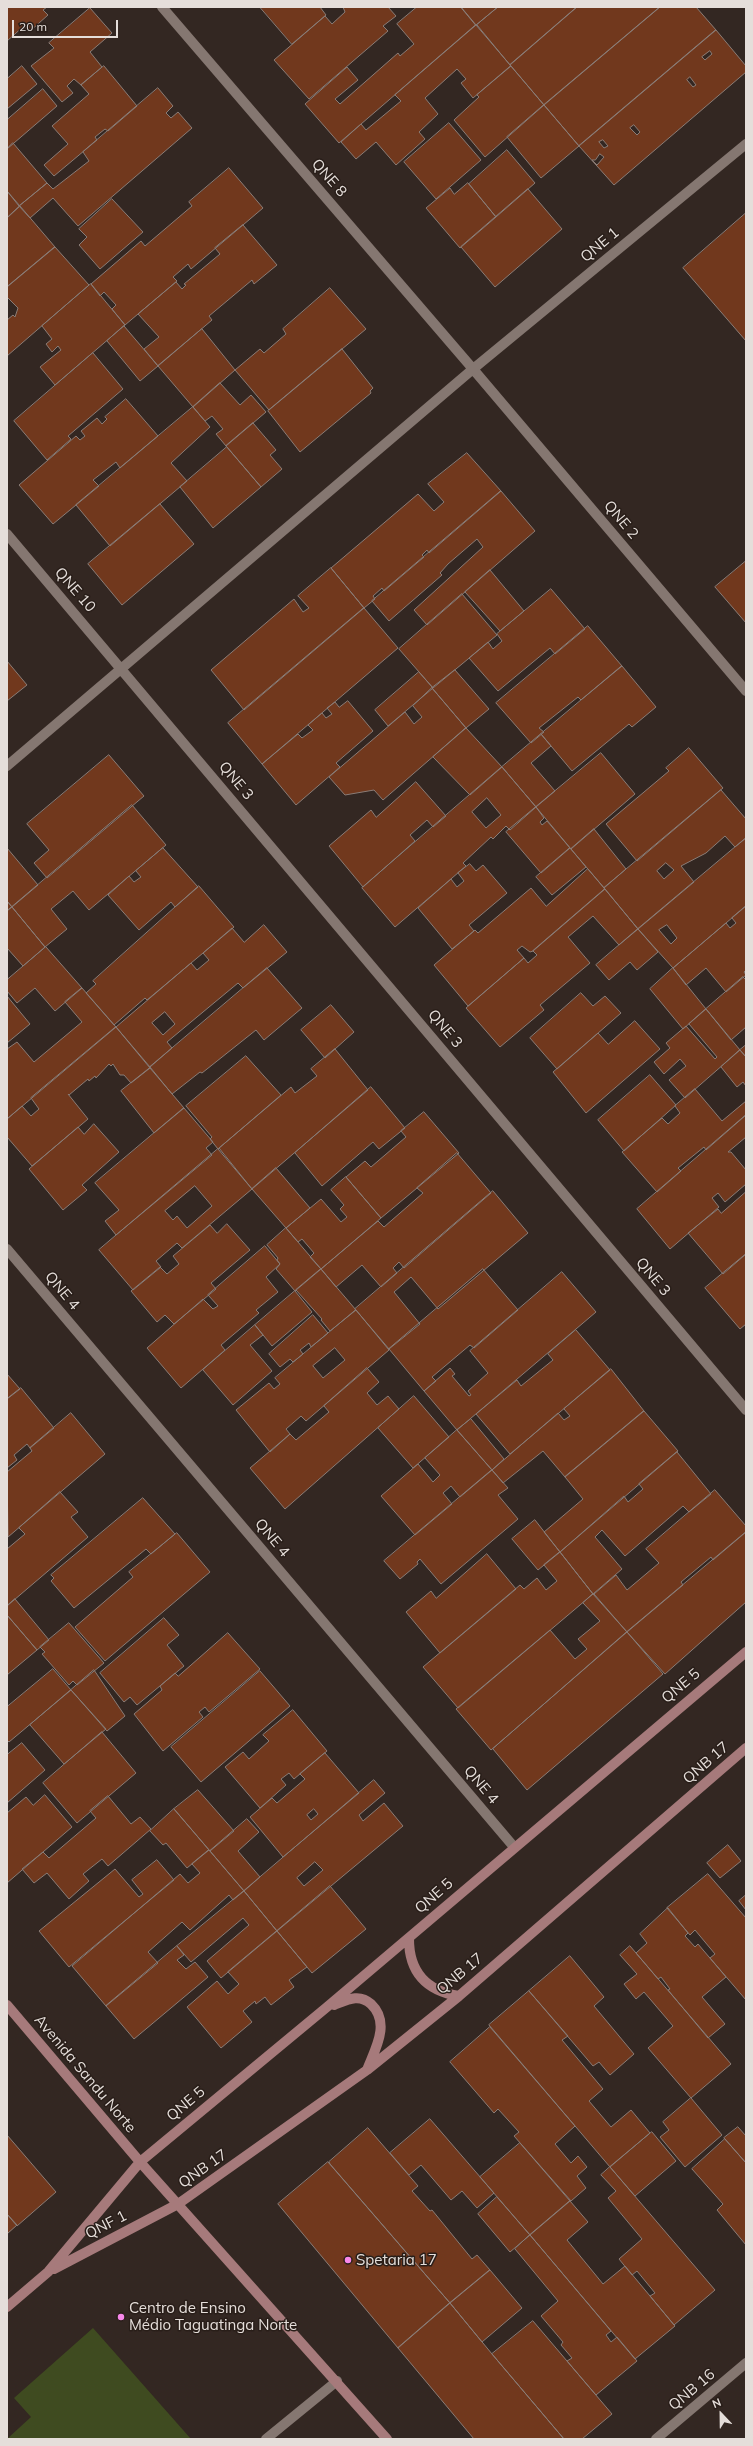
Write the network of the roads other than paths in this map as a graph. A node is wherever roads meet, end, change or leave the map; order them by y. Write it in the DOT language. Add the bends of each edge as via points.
graph roads {
  1 [pos="162,7"];
  2 [pos="746,144"];
  3 [pos="473,369"];
  4 [pos="7,534"];
  5 [pos="121,667"];
  6 [pos="746,691"];
  7 [pos="7,766"];
  8 [pos="7,1249"];
  9 [pos="746,1410"];
  10 [pos="746,1652"];
  11 [pos="746,1748"];
  12 [pos="514,1847"];
  13 [pos="409,1938"];
  14 [pos="459,1996"];
  15 [pos="7,2005"];
  16 [pos="327,2007"];
  17 [pos="367,2070"];
  18 [pos="140,2162"];
  19 [pos="178,2204"];
  20 [pos="48,2272"];
  21 [pos="7,2307"];
  22 [pos="746,2363"];
  23 [pos="337,2381"];
  24 [pos="266,2439"];
  25 [pos="387,2439"];
  26 [pos="656,2439"];
  1 -- 3 [label="street, QNE 8"];
  2 -- 3 [label="street, QNE 1"];
  3 -- 5 [label="street, QNE 1"];
  3 -- 6 [label="street, QNE 2"];
  4 -- 5 [label="street, QNE 10"];
  5 -- 7 [label="street, QNE 1"];
  5 -- 9 [label="street, QNE 3"];
  8 -- 12 [label="street, QNE 4"];
  10 -- 12 [label="main road, QNE 5"];
  11 -- 14 [label="main road, QNB 17"];
  12 -- 13 [label="main road, QNE 5"];
  13 -- 14 [label="main road" via="410,1957 424,1980 440,1992"];
  13 -- 16 [label="main road, QNE 5"];
  14 -- 17 [label="main road, QNB 17"];
  15 -- 18 [label="main road, Avenida Sandu Norte"];
  16 -- 17 [label="main road" via="360,1998 379,2013 381,2031"];
  16 -- 18 [label="main road, QNE 5"];
  17 -- 19 [label="main road, QNB 17"];
  18 -- 19 [label="main road, Avenida Sandu Norte"];
  18 -- 20 [label="main road, QNF 1"];
  19 -- 20 [label="main road, QNF 1"];
  19 -- 23 [label="main road, Avenida Sandu Norte"];
  20 -- 21 [label="main road, QNF 1"];
  22 -- 26 [label="street, QNB 16"];
  23 -- 24 [label="street"];
  23 -- 25 [label="main road, Avenida Sandu Norte"];
}
